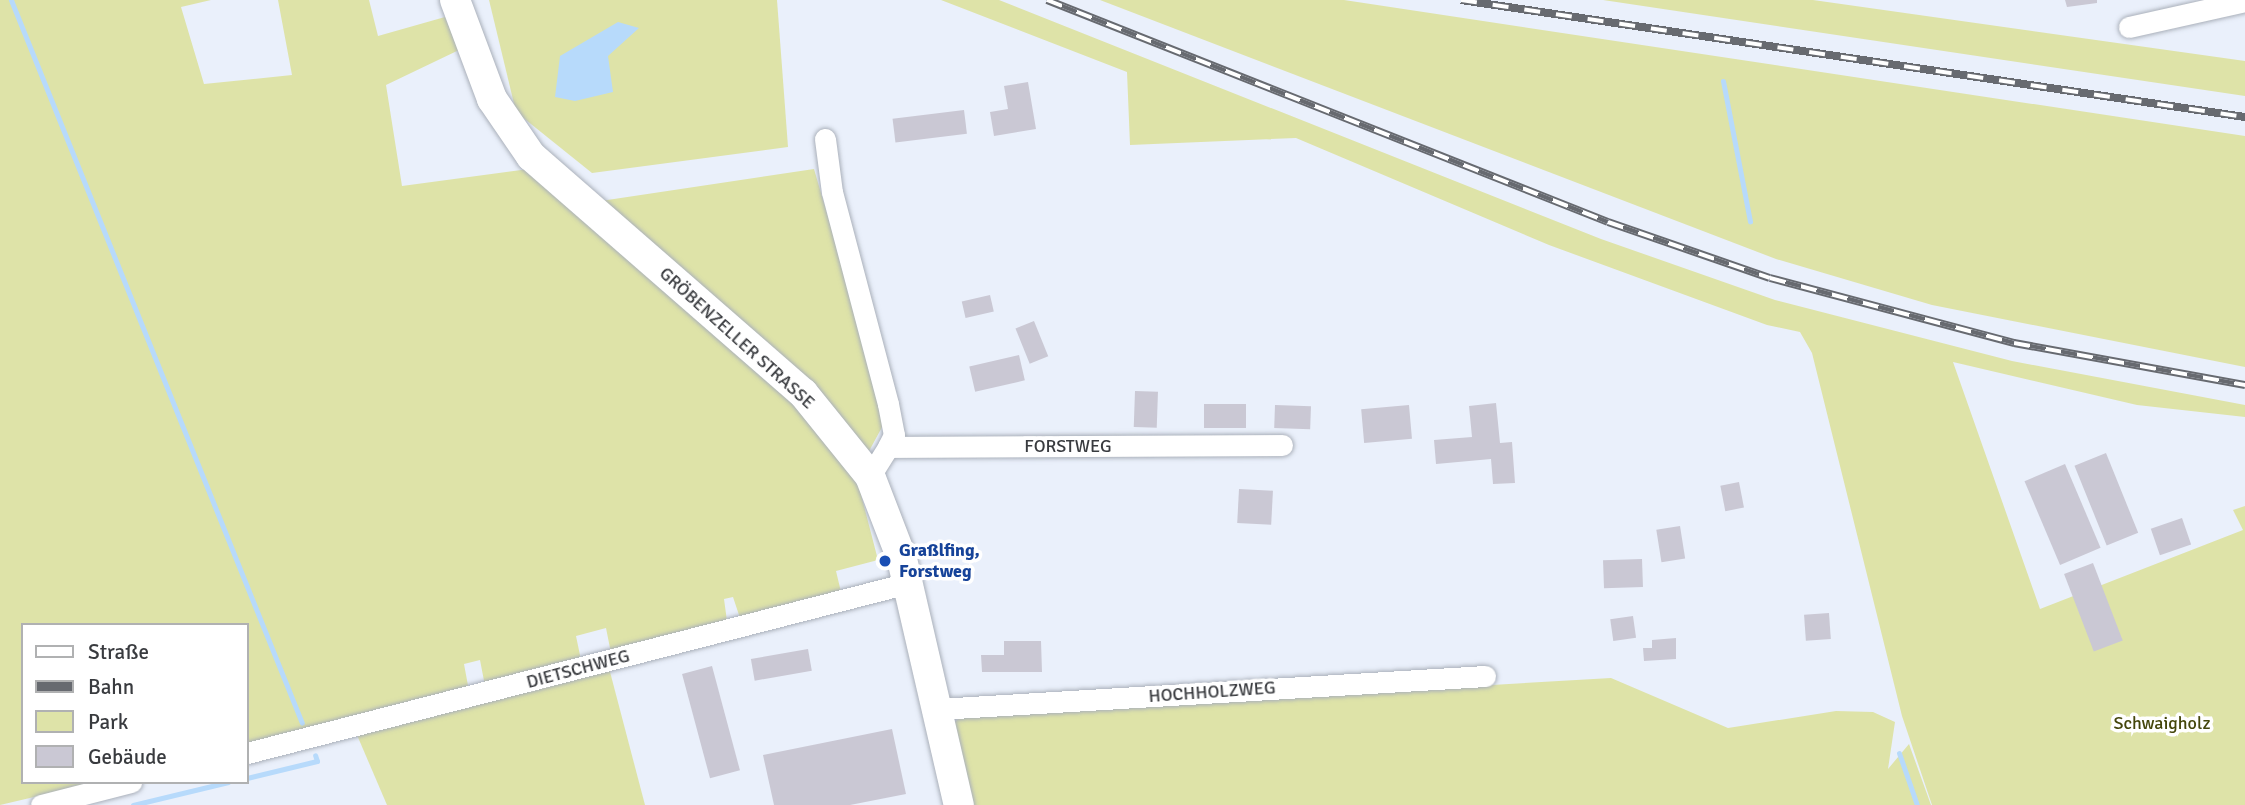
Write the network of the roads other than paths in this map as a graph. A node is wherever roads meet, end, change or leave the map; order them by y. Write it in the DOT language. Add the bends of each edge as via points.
graph roads {
  1 [pos="455,0"];
  2 [pos="2245,1"];
  3 [pos="2129,27"];
  4 [pos="825,139"];
  5 [pos="1282,445"];
  6 [pos="888,447"];
  7 [pos="870,476"];
  8 [pos="908,583"];
  9 [pos="1485,676"];
  10 [pos="938,709"];
  11 [pos="248,753"];
  12 [pos="123,784"];
  13 [pos="41,805"];
  14 [pos="958,805"];
  1 -- 7 [label="street, GRÖBENZELLER STRASSE" via="492,99 531,156 803,393"];
  2 -- 3 [label="street"];
  4 -- 6 [label="street" via="832,192 888,404 894,435"];
  5 -- 6 [label="street, FORSTWEG"];
  6 -- 7 [label="street"];
  7 -- 8 [label="street, GRÖBENZELLER STRASSE" via="892,522"];
  8 -- 10 [label="street, GRÖBENZELLER STRASSE"];
  8 -- 11 [label="street, DIETSCHWEG"];
  9 -- 10 [label="street, HOCHHOLZWEG"];
  10 -- 14 [label="street, GRÖBENZELLER STRASSE"];
  12 -- 13 [label="street"];
}
